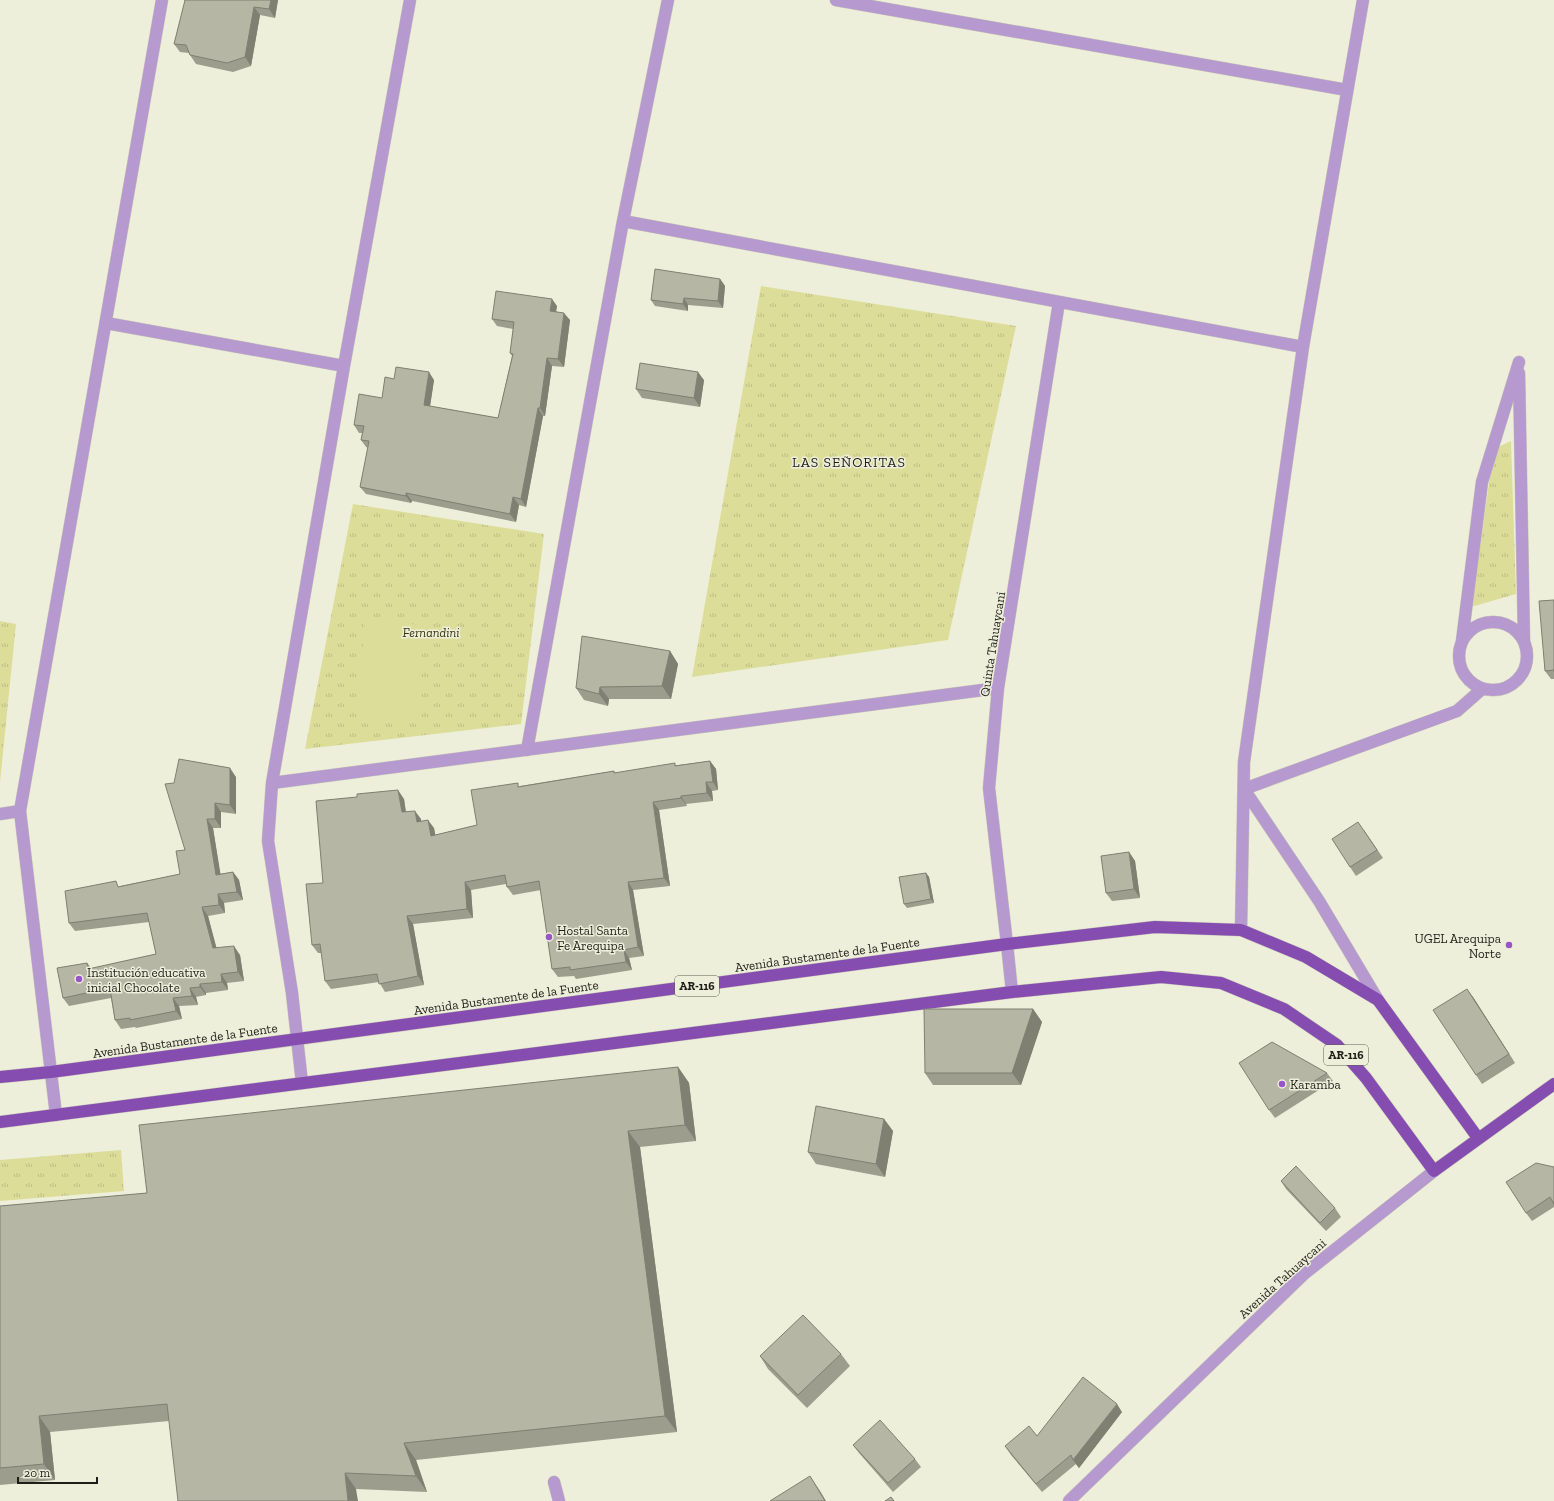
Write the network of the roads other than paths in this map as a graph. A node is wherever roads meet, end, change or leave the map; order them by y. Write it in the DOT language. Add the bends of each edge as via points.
graph roads {
  1 [pos="162,0"];
  2 [pos="410,0"];
  3 [pos="668,0"];
  4 [pos="836,0"];
  5 [pos="1363,0"];
  6 [pos="1347,90"];
  7 [pos="623,221"];
  8 [pos="1059,302"];
  9 [pos="106,323"];
  10 [pos="1303,347"];
  11 [pos="344,366"];
  12 [pos="1462,641"];
  13 [pos="1524,641"];
  14 [pos="998,688"];
  15 [pos="1482,689"];
  16 [pos="526,750"];
  17 [pos="272,783"];
  18 [pos="1244,788"];
  19 [pos="20,811"];
  20 [pos="0,814"];
  21 [pos="1241,930"];
  22 [pos="1007,944"];
  23 [pos="1012,992"];
  24 [pos="1378,1000"];
  25 [pos="297,1040"];
  26 [pos="51,1072"];
  27 [pos="0,1077"];
  28 [pos="302,1083"];
  29 [pos="1554,1084"];
  30 [pos="56,1115"];
  31 [pos="0,1122"];
  32 [pos="1478,1138"];
  33 [pos="1434,1171"];
  34 [pos="554,1482"];
  35 [pos="559,1501"];
  36 [pos="1069,1501"];
  1 -- 9 [label="street"];
  2 -- 11 [label="street"];
  3 -- 7 [label="street"];
  4 -- 6 [label="street"];
  5 -- 6 [label="street"];
  6 -- 10 [label="street"];
  7 -- 8 [label="street"];
  7 -- 16 [label="street"];
  8 -- 10 [label="street"];
  8 -- 14 [label="street, Quinta Tahuaycani"];
  9 -- 11 [label="street"];
  9 -- 19 [label="street"];
  10 -- 18 [label="street" via="1244,762"];
  11 -- 17 [label="street"];
  12 -- 13 [label="street" via="1468,632 1487,622 1509,626 1518,632"];
  12 -- 13 [label="street" via="1482,482 1519,362"];
  12 -- 15 [label="street" via="1459,658 1464,674"];
  13 -- 15 [label="street" via="1527,662 1523,674 1505,688"];
  14 -- 16 [label="street"];
  14 -- 22 [label="street, Quinta Tahuaycani" via="989,788"];
  15 -- 18 [label="street" via="1457,711"];
  16 -- 17 [label="street"];
  17 -- 25 [label="street" via="268,841"];
  18 -- 21 [label="street"];
  18 -- 24 [label="street" via="1319,901"];
  19 -- 20 [label="street"];
  19 -- 26 [label="street"];
  21 -- 22 [label="main road, Avenida Bustamente de la Fuente / AR-116" via="1155,927"];
  21 -- 24 [label="main road, Avenida Bustamente de la Fuente / AR-116" via="1306,957"];
  22 -- 23 [label="street, Quinta Tahuaycani"];
  22 -- 25 [label="main road, Avenida Bustamente de la Fuente / AR-116"];
  23 -- 28 [label="main road, AR-116"];
  23 -- 33 [label="main road, AR-116" via="1161,977 1221,983 1284,1009 1337,1045 1366,1078"];
  24 -- 32 [label="main road, Avenida Bustamente de la Fuente / AR-116"];
  25 -- 26 [label="main road, Avenida Bustamente de la Fuente / AR-116"];
  25 -- 28 [label="street"];
  26 -- 27 [label="main road, Avenida Bustamente de la Fuente / AR-116"];
  26 -- 30 [label="street"];
  28 -- 30 [label="main road, AR-116"];
  29 -- 32 [label="main road, Avenida Tahuaycani"];
  30 -- 31 [label="main road, AR-116"];
  32 -- 33 [label="main road, Avenida Tahuaycani"];
  33 -- 36 [label="street, Avenida Tahuaycani" via="1304,1274"];
  34 -- 35 [label="street"];
}
